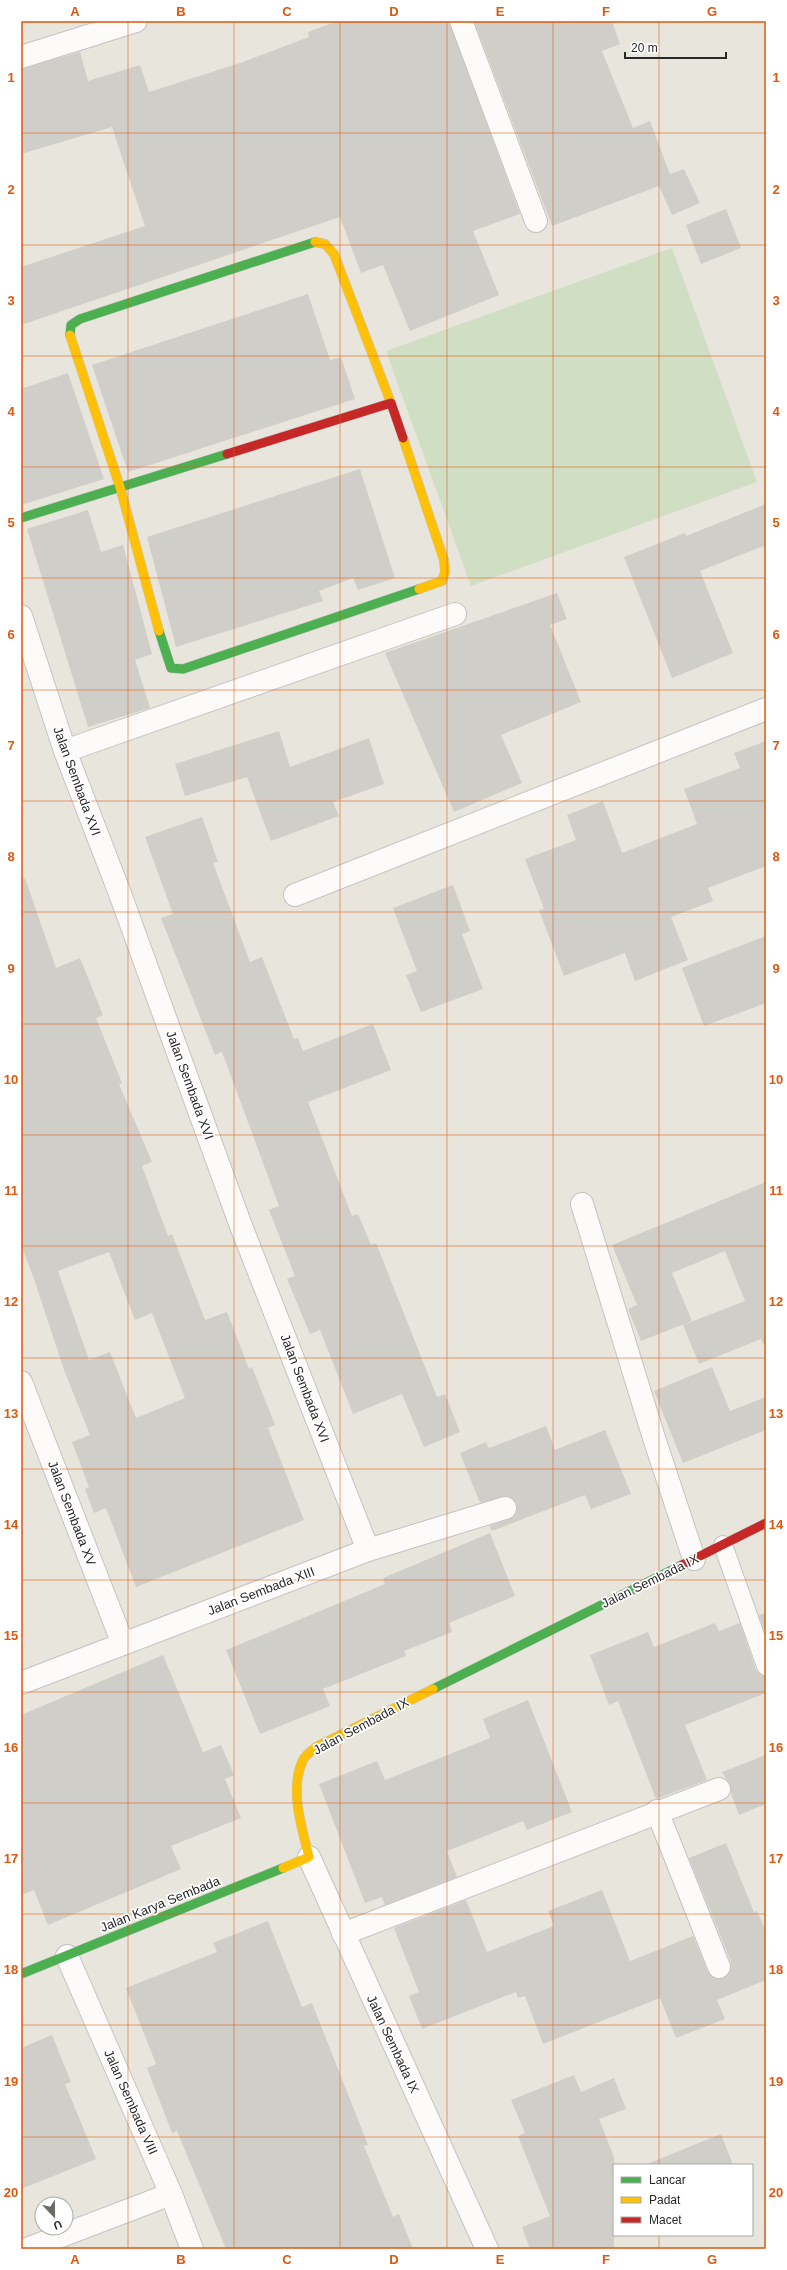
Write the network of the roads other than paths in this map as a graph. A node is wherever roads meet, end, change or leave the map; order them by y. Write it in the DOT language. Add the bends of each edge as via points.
graph roads {
  1 [pos="136,21"];
  2 [pos="460,21"];
  3 [pos="21,57"];
  4 [pos="536,221"];
  5 [pos="391,403"];
  6 [pos="120,487"];
  7 [pos="21,518"];
  8 [pos="455,614"];
  9 [pos="21,616"];
  10 [pos="766,709"];
  11 [pos="65,751"];
  12 [pos="295,895"];
  13 [pos="582,1204"];
  14 [pos="21,1382"];
  15 [pos="505,1508"];
  16 [pos="766,1523"];
  17 [pos="723,1545"];
  18 [pos="368,1550"];
  19 [pos="694,1559"];
  20 [pos="123,1644"];
  21 [pos="766,1666"];
  22 [pos="21,1683"];
  23 [pos="719,1788"];
  24 [pos="657,1811"];
  25 [pos="309,1857"];
  26 [pos="342,1934"];
  27 [pos="67,1956"];
  28 [pos="720,1967"];
  29 [pos="21,1974"];
  30 [pos="171,2194"];
  31 [pos="27,2249"];
  32 [pos="192,2249"];
  33 [pos="487,2249"];
  1 -- 3 [label="street"];
  2 -- 4 [label="street"];
  5 -- 6 [label="street"];
  5 -- 6 [label="street" via="334,254 325,244 315,242 80,318 71,325 70,339"];
  5 -- 6 [label="street" via="444,560 445,572 442,581 183,670 171,668 165,653"];
  6 -- 7 [label="street"];
  8 -- 11 [label="street"];
  9 -- 11 [label="street, Jalan Sembada XVI"];
  10 -- 12 [label="street"];
  11 -- 18 [label="street, Jalan Sembada XVI" via="241,1226"];
  13 -- 19 [label="street"];
  14 -- 20 [label="street, Jalan Sembada XV"];
  15 -- 18 [label="street, Jalan Sembada XIII"];
  16 -- 17 [label="street, Jalan Sembada IX"];
  17 -- 19 [label="street, Jalan Sembada IX"];
  17 -- 21 [label="lane"];
  18 -- 20 [label="street, Jalan Sembada XIII"];
  19 -- 25 [label="street, Jalan Sembada IX" via="316,1747 303,1759 298,1773 299,1816"];
  20 -- 22 [label="street, Jalan Sembada XIII"];
  23 -- 24 [label="street"];
  24 -- 26 [label="street"];
  24 -- 28 [label="street"];
  25 -- 26 [label="street, Jalan Sembada IX"];
  25 -- 27 [label="street, Jalan Karya Sembada"];
  26 -- 33 [label="street, Jalan Sembada IX"];
  27 -- 29 [label="street, Jalan Karya Sembada"];
  27 -- 30 [label="street, Jalan Sembada VIII"];
  30 -- 31 [label="street"];
  30 -- 32 [label="street, Jalan Sembada VIII"];
}
